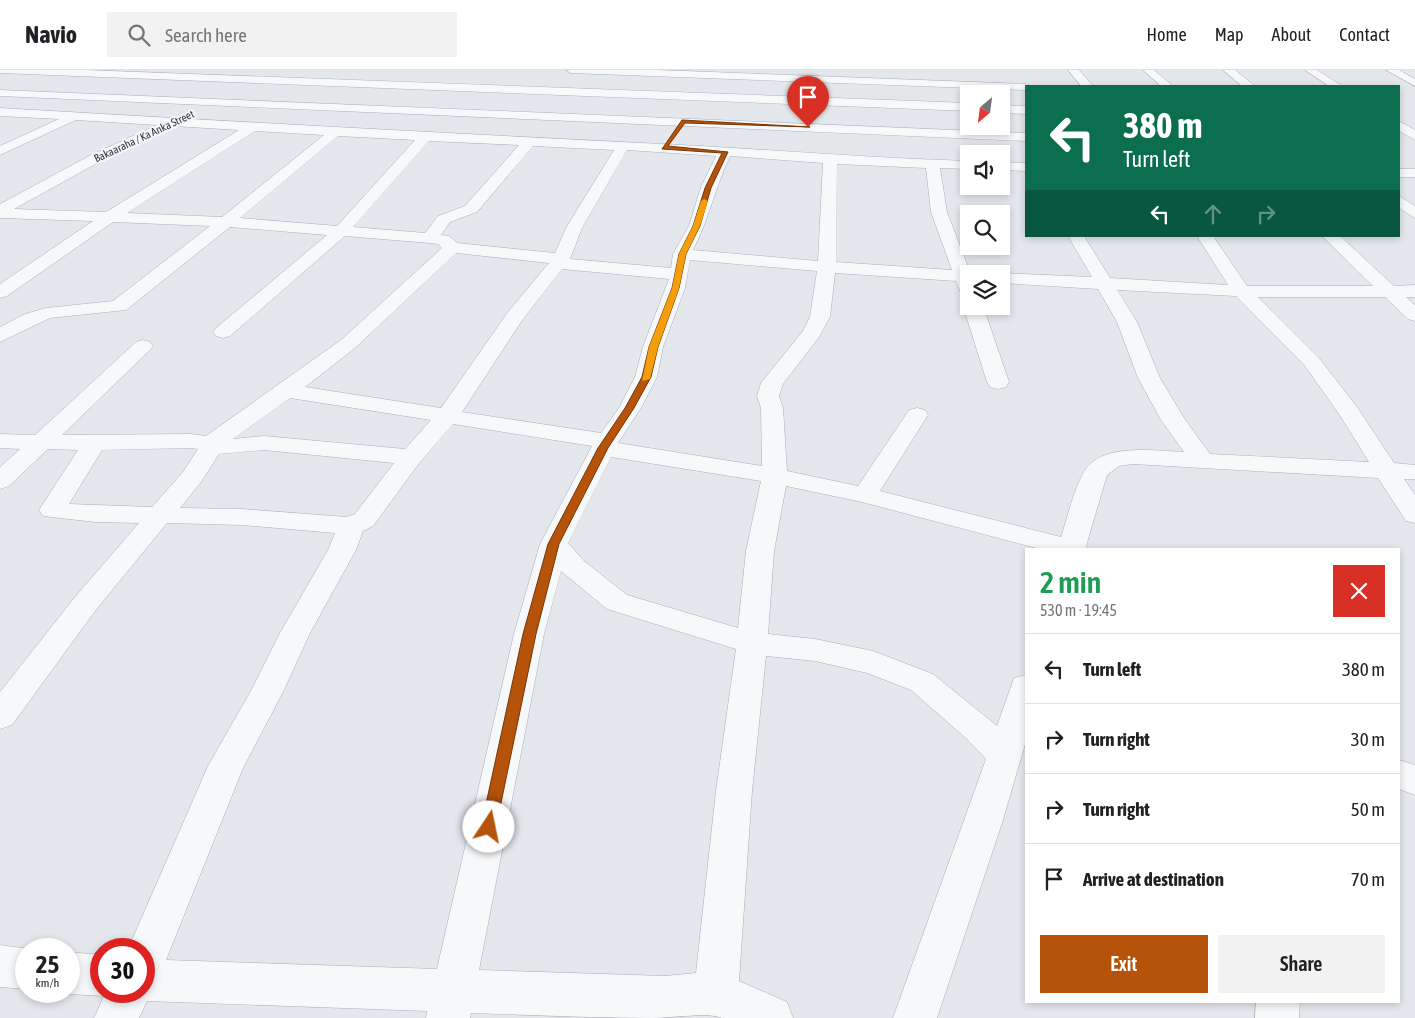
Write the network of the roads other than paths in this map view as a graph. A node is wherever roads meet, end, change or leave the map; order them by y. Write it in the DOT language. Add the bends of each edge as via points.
graph roads {
  1 [pos="0,70"];
  2 [pos="292,70"];
  3 [pos="571,70"];
  4 [pos="931,70"];
  5 [pos="1073,70"];
  6 [pos="1148,70"];
  7 [pos="1228,70"];
  8 [pos="1310,70"];
  9 [pos="1391,70"];
  10 [pos="46,71"];
  11 [pos="715,73"];
  12 [pos="499,75"];
  13 [pos="271,80"];
  14 [pos="1415,83"];
  15 [pos="931,84"];
  16 [pos="1086,85"];
  17 [pos="1166,85"];
  18 [pos="1248,85"];
  19 [pos="1334,85"];
  20 [pos="1025,87"];
  21 [pos="481,89"];
  22 [pos="0,93"];
  23 [pos="700,96"];
  24 [pos="216,102"];
  25 [pos="1010,109"];
  26 [pos="960,110"];
  27 [pos="1025,110"];
  28 [pos="0,112"];
  29 [pos="447,112"];
  30 [pos="73,117"];
  31 [pos="929,119"];
  32 [pos="684,121"];
  33 [pos="172,123"];
  34 [pos="1400,126"];
  35 [pos="252,127"];
  36 [pos="336,131"];
  37 [pos="420,135"];
  38 [pos="1415,136"];
  39 [pos="1025,137"];
  40 [pos="529,142"];
  41 [pos="621,146"];
  42 [pos="664,148"];
  43 [pos="0,151"];
  44 [pos="725,152"];
  45 [pos="830,158"];
  46 [pos="935,164"];
  47 [pos="960,165"];
  48 [pos="1010,166"];
  49 [pos="1025,167"];
  50 [pos="1400,173"];
  51 [pos="1415,173"];
  52 [pos="1400,201"];
  53 [pos="0,211"];
  54 [pos="1415,213"];
  55 [pos="110,217"];
  56 [pos="226,222"];
  57 [pos="340,232"];
  58 [pos="1077,237"];
  59 [pos="1206,237"];
  60 [pos="1331,237"];
  61 [pos="430,238"];
  62 [pos="452,248"];
  63 [pos="560,261"];
  64 [pos="679,264"];
  65 [pos="960,265"];
  66 [pos="827,267"];
  67 [pos="1010,278"];
  68 [pos="960,281"];
  69 [pos="1104,282"];
  70 [pos="1241,291"];
  71 [pos="1389,291"];
  72 [pos="1415,291"];
  73 [pos="0,292"];
  74 [pos="976,315"];
  75 [pos="1415,315"];
  76 [pos="223,332"];
  77 [pos="0,336"];
  78 [pos="143,346"];
  79 [pos="998,382"];
  80 [pos="286,390"];
  81 [pos="917,415"];
  82 [pos="447,417"];
  83 [pos="44,440"];
  84 [pos="0,441"];
  85 [pos="94,443"];
  86 [pos="605,445"];
  87 [pos="211,446"];
  88 [pos="412,457"];
  89 [pos="1202,460"];
  90 [pos="1386,472"];
  91 [pos="1415,472"];
  92 [pos="775,476"];
  93 [pos="0,481"];
  94 [pos="865,496"];
  95 [pos="159,514"];
  96 [pos="1415,515"];
  97 [pos="351,526"];
  98 [pos="554,544"];
  99 [pos="1072,548"];
  100 [pos="752,643"];
  101 [pos="1025,690"];
  102 [pos="0,716"];
  103 [pos="1004,756"];
  104 [pos="1400,774"];
  105 [pos="1415,780"];
  106 [pos="154,938"];
  107 [pos="0,966"];
  108 [pos="15,967"];
  109 [pos="155,981"];
  110 [pos="716,993"];
  111 [pos="124,1003"];
  112 [pos="1278,1003"];
  113 [pos="452,1004"];
  114 [pos="116,1018"];
  115 [pos="771,1018"];
  116 [pos="915,1018"];
  117 [pos="1277,1018"];
  1 -- 10 [label="street"];
  2 -- 13 [label="street, Bakaaraha / Ka Anka Street"];
  3 -- 11 [label="street"];
  4 -- 15 [label="street"];
  5 -- 16 [label="street"];
  6 -- 17 [label="street"];
  7 -- 18 [label="street"];
  8 -- 19 [label="street"];
  9 -- 14 [label="street"];
  10 -- 13 [label="street"];
  11 -- 15 [label="street"];
  11 -- 23 [label="street"];
  12 -- 21 [label="street"];
  13 -- 21 [label="street"];
  13 -- 24 [label="street, Bakaaraha / Ka Anka Street"];
  15 -- 20 [label="street"];
  15 -- 31 [label="street"];
  21 -- 23 [label="street"];
  21 -- 29 [label="street"];
  22 -- 24 [label="street"];
  23 -- 31 [label="street"];
  23 -- 32 [label="street"];
  24 -- 29 [label="street"];
  24 -- 33 [label="street, Bakaaraha / Ka Anka Street"];
  25 -- 27 [label="street"];
  26 -- 31 [label="street"];
  28 -- 30 [label="street"];
  29 -- 32 [label="street"];
  29 -- 37 [label="street"];
  30 -- 33 [label="street"];
  30 -- 43 [label="street"];
  31 -- 32 [label="street"];
  31 -- 39 [label="street"];
  31 -- 46 [label="street"];
  32 -- 42 [label="street"];
  33 -- 35 [label="street"];
  33 -- 53 [label="street, Bakaaraha / Ka Anka Street" via="96,158"];
  34 -- 38 [label="street"];
  35 -- 36 [label="street"];
  35 -- 55 [label="street"];
  36 -- 37 [label="street"];
  36 -- 56 [label="street"];
  37 -- 40 [label="street"];
  37 -- 57 [label="street"];
  40 -- 41 [label="street"];
  40 -- 61 [label="street" via="471,209 444,219"];
  41 -- 42 [label="street"];
  41 -- 63 [label="street" via="574,228"];
  42 -- 44 [label="street"];
  44 -- 45 [label="street"];
  44 -- 64 [label="street"];
  45 -- 46 [label="street"];
  45 -- 66 [label="street"];
  46 -- 47 [label="street"];
  46 -- 65 [label="street" via="939,212"];
  48 -- 49 [label="street"];
  50 -- 51 [label="street"];
  52 -- 54 [label="street"];
  53 -- 55 [label="street"];
  55 -- 56 [label="street"];
  55 -- 73 [label="street"];
  56 -- 57 [label="street"];
  56 -- 77 [label="street" via="119,306 54,312 28,320"];
  57 -- 61 [label="street"];
  57 -- 76 [label="street"];
  58 -- 69 [label="street"];
  59 -- 70 [label="street"];
  60 -- 71 [label="street"];
  61 -- 62 [label="street" via="442,240"];
  62 -- 63 [label="street"];
  62 -- 80 [label="street" via="348,344"];
  63 -- 64 [label="street"];
  63 -- 82 [label="street" via="515,316"];
  64 -- 66 [label="street"];
  64 -- 86 [label="street" via="676,288 646,377"];
  66 -- 68 [label="street"];
  66 -- 92 [label="street" via="820,317 812,333 772,383 768,396 772,408"];
  67 -- 69 [label="street"];
  69 -- 70 [label="street"];
  69 -- 89 [label="street" via="1127,322 1149,378 1173,420"];
  70 -- 71 [label="street"];
  70 -- 90 [label="street" via="1312,362 1349,412"];
  71 -- 72 [label="street"];
  71 -- 75 [label="street"];
  74 -- 79 [label="street"];
  78 -- 83 [label="street"];
  80 -- 82 [label="street"];
  80 -- 87 [label="street"];
  81 -- 94 [label="street"];
  82 -- 86 [label="street"];
  82 -- 88 [label="street"];
  83 -- 84 [label="street"];
  83 -- 85 [label="street"];
  83 -- 93 [label="street"];
  85 -- 87 [label="street" via="191,441"];
  85 -- 95 [label="street" via="52,510"];
  86 -- 92 [label="street"];
  86 -- 98 [label="street"];
  87 -- 88 [label="street" via="264,443"];
  87 -- 95 [label="street" via="192,477"];
  88 -- 97 [label="street" via="364,520"];
  89 -- 90 [label="street"];
  89 -- 99 [label="street" via="1133,457 1112,460 1096,472"];
  90 -- 91 [label="street"];
  90 -- 96 [label="street"];
  92 -- 94 [label="street"];
  92 -- 100 [label="street" via="760,551"];
  94 -- 99 [label="street"];
  95 -- 97 [label="street"];
  95 -- 102 [label="street"];
  97 -- 106 [label="street" via="342,550 226,766"];
  98 -- 100 [label="street" via="574,568 617,602"];
  98 -- 113 [label="street" via="529,634"];
  100 -- 103 [label="street" via="823,652 873,663 922,682 979,730"];
  100 -- 110 [label="street" via="734,791"];
  101 -- 103 [label="street"];
  103 -- 116 [label="street"];
  104 -- 105 [label="street"];
  107 -- 108 [label="street"];
  109 -- 113 [label="street"];
  110 -- 113 [label="street" via="665,998"];
  110 -- 115 [label="street"];
  111 -- 114 [label="street"];
  112 -- 117 [label="street"];
}
